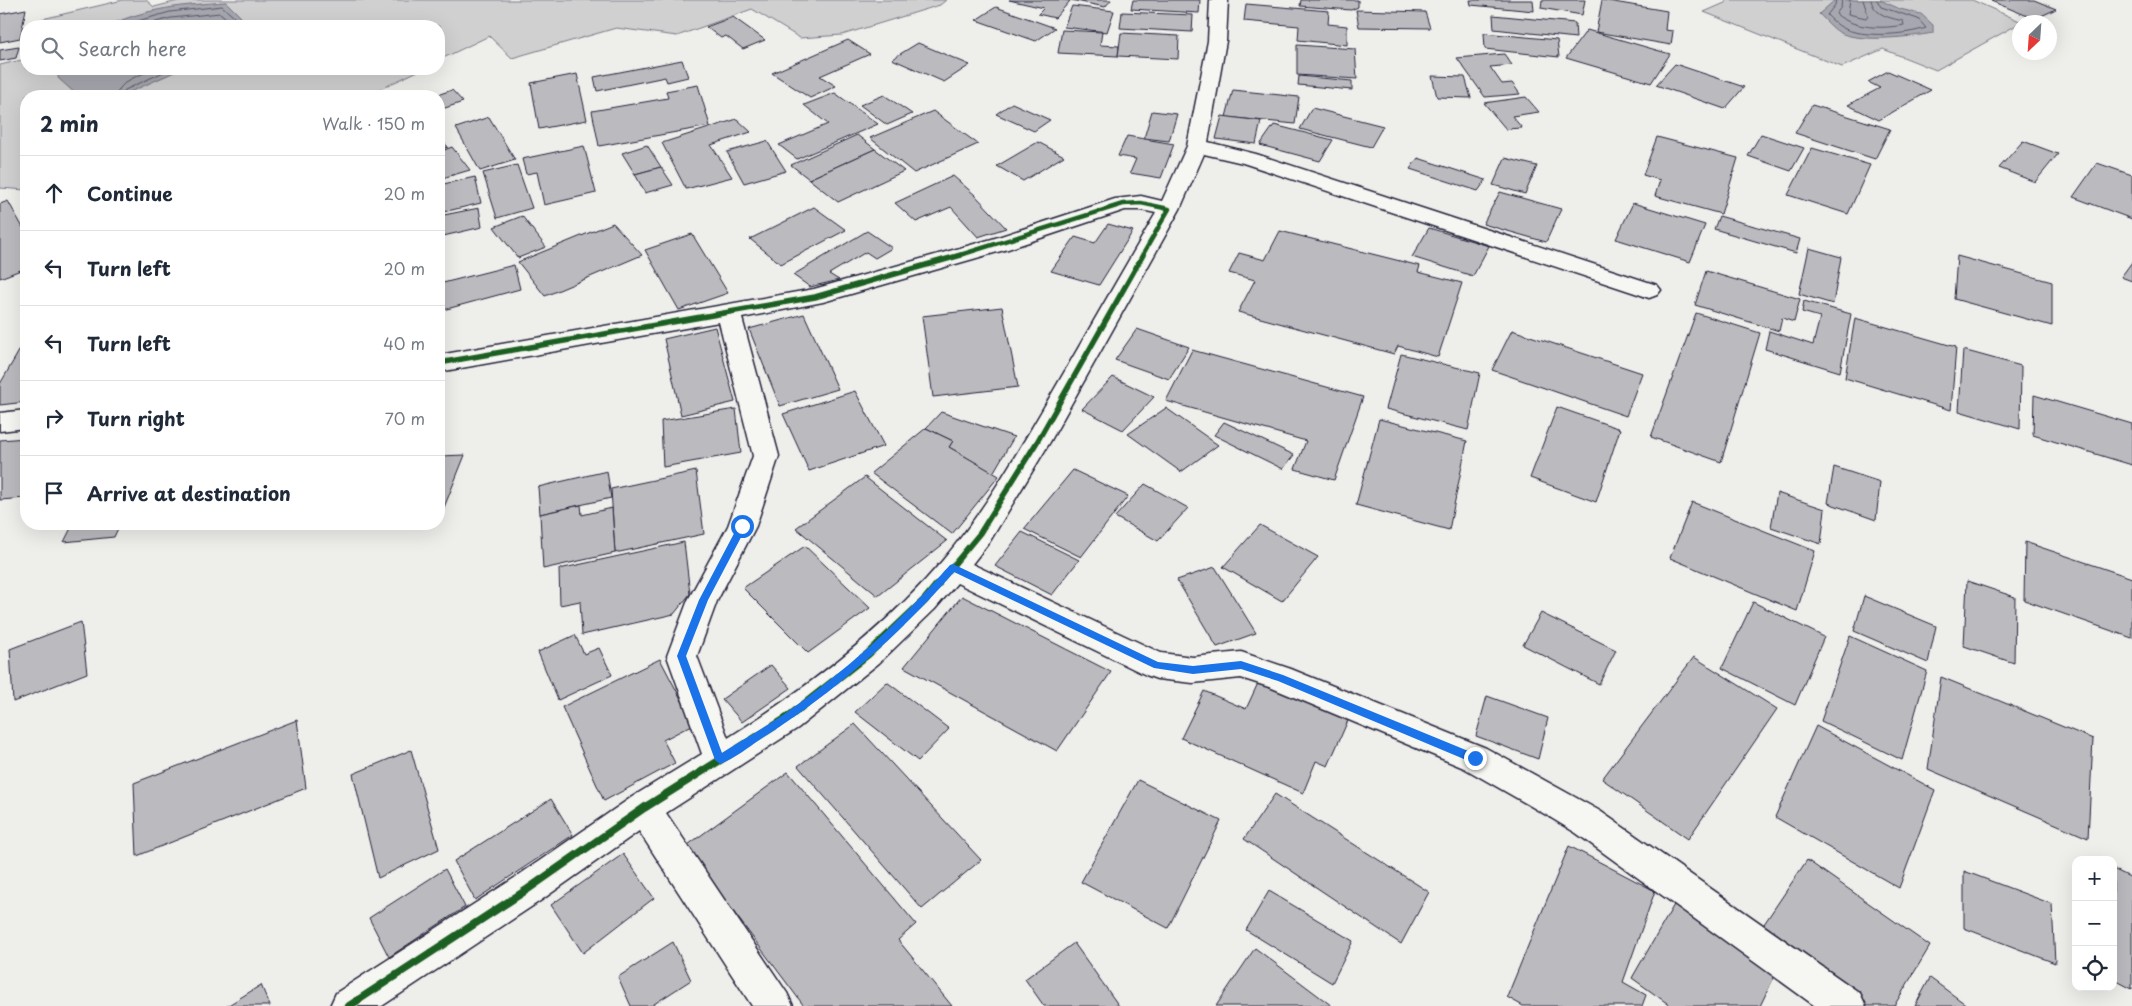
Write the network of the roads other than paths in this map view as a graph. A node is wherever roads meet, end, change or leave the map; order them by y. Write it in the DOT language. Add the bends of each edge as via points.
graph roads {
  1 [pos="1219,0"];
  2 [pos="1197,146"];
  3 [pos="1169,208"];
  4 [pos="1649,290"];
  5 [pos="728,311"];
  6 [pos="445,362"];
  7 [pos="20,420"];
  8 [pos="0,422"];
  9 [pos="953,568"];
  10 [pos="720,760"];
  11 [pos="644,808"];
  12 [pos="349,1006"];
  13 [pos="774,1006"];
  14 [pos="1847,1006"];
  1 -- 2 [label="street" via="1217,41"];
  2 -- 3 [label="street"];
  2 -- 4 [label="street" via="1249,158"];
  3 -- 5 [label="street" via="1141,203 1123,204 1000,244 815,297"];
  3 -- 9 [label="street" via="1037,442 980,533"];
  5 -- 6 [label="street"];
  5 -- 10 [label="street" via="766,456 742,526 703,600 682,656"];
  7 -- 8 [label="street"];
  9 -- 10 [label="street" via="925,600 868,654 787,718"];
  9 -- 14 [label="street" via="1157,666 1193,670 1241,665 1475,758 1588,822"];
  10 -- 11 [label="street"];
  11 -- 12 [label="street" via="528,889"];
  11 -- 13 [label="street"];
}
